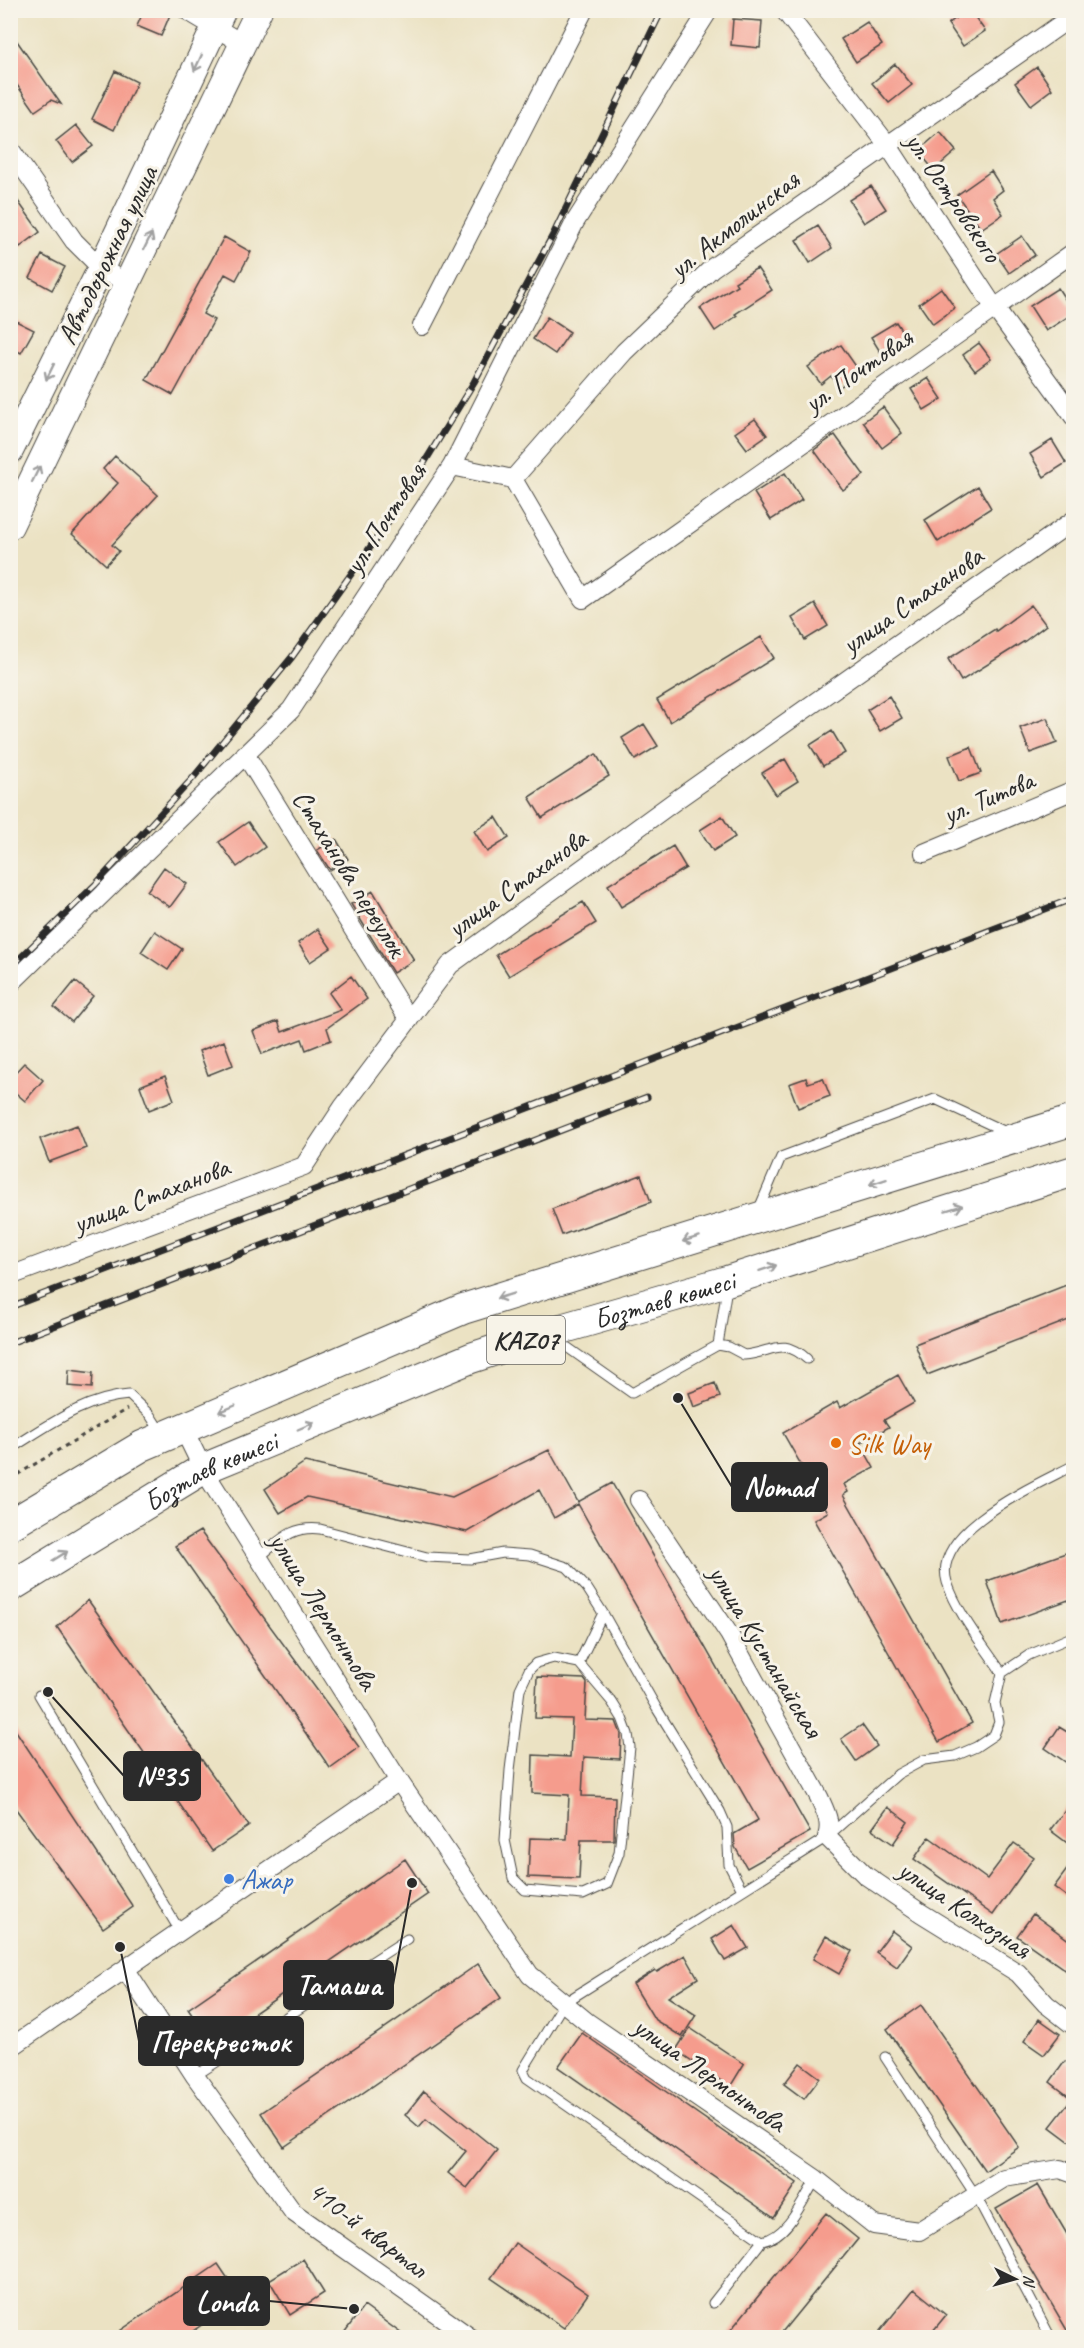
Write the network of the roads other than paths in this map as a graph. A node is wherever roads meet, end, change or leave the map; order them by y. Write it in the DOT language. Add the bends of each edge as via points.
graph roads {
  1 [pos="186,10"];
  2 [pos="259,10"];
  3 [pos="584,10"];
  4 [pos="709,10"];
  5 [pos="784,10"];
  6 [pos="1074,15"];
  7 [pos="218,20"];
  8 [pos="243,44"];
  9 [pos="887,144"];
  10 [pos="10,149"];
  11 [pos="1074,252"];
  12 [pos="101,268"];
  13 [pos="128,284"];
  14 [pos="994,307"];
  15 [pos="422,326"];
  16 [pos="1074,417"];
  17 [pos="10,451"];
  18 [pos="452,466"];
  19 [pos="513,479"];
  20 [pos="17,496"];
  21 [pos="1074,520"];
  22 [pos="10,526"];
  23 [pos="245,754"];
  24 [pos="1074,790"];
  25 [pos="924,853"];
  26 [pos="10,984"];
  27 [pos="409,1020"];
  28 [pos="1074,1119"];
  29 [pos="1016,1137"];
  30 [pos="1074,1171"];
  31 [pos="753,1220"];
  32 [pos="10,1276"];
  33 [pos="727,1281"];
  34 [pos="547,1333"];
  35 [pos="718,1345"];
  36 [pos="807,1359"];
  37 [pos="173,1432"];
  38 [pos="10,1449"];
  39 [pos="1074,1465"];
  40 [pos="203,1469"];
  41 [pos="639,1500"];
  42 [pos="10,1526"];
  43 [pos="258,1558"];
  44 [pos="10,1587"];
  45 [pos="603,1613"];
  46 [pos="1074,1636"];
  47 [pos="579,1663"];
  48 [pos="1002,1673"];
  49 [pos="39,1695"];
  50 [pos="399,1781"];
  51 [pos="827,1837"];
  52 [pos="742,1890"];
  53 [pos="181,1933"];
  54 [pos="407,1939"];
  55 [pos="126,1970"];
  56 [pos="564,2003"];
  57 [pos="1074,2026"];
  58 [pos="10,2048"];
  59 [pos="885,2057"];
  60 [pos="195,2076"];
  61 [pos="1074,2174"];
  62 [pos="816,2179"];
  63 [pos="976,2196"];
  64 [pos="762,2241"];
  65 [pos="713,2303"];
  66 [pos="471,2337"];
  67 [pos="1051,2337"];
  1 -- 7 [label="street"];
  2 -- 8 [label="main road, Автодорожная улица"];
  3 -- 15 [label="street"];
  4 -- 18 [label="street, ул. Почтовая" via="574,222"];
  5 -- 9 [label="street, ул. Островского"];
  6 -- 9 [label="street, ул. Акмолинская"];
  7 -- 8 [label="street"];
  7 -- 12 [label="main road, Автодорожная улица, one-way"];
  13 -- 8 [label="main road, Автодорожная улица, one-way"];
  9 -- 14 [label="street, ул. Островского"];
  9 -- 19 [label="street, ул. Акмолинская" via="712,268 624,352"];
  10 -- 12 [label="street" via="74,241"];
  11 -- 14 [label="street, ул. Почтовая"];
  12 -- 13 [label="street"];
  12 -- 17 [label="main road, Автодорожная улица, one-way"];
  20 -- 13 [label="main road, Автодорожная улица, one-way"];
  14 -- 16 [label="street, ул. Островского"];
  14 -- 19 [label="street, ул. Почтовая" via="583,599"];
  18 -- 19 [label="street"];
  18 -- 23 [label="street, ул. Почтовая" via="291,710"];
  20 -- 22 [label="main road, Автодорожная улица"];
  21 -- 27 [label="street, улица Стаханова" via="689,791 450,966"];
  23 -- 26 [label="street, ул. Почтовая"];
  23 -- 27 [label="street, Стаханова переулок"];
  24 -- 25 [label="street, ул. Титова"];
  27 -- 32 [label="street, улица Стаханова" via="304,1166"];
  28 -- 29 [label="highway, Бозтаев көшесі / KAZ07"];
  29 -- 31 [label="highway, Бозтаев көшесі / KAZ07, one-way"];
  29 -- 31 [label="lane" via="934,1099 781,1157"];
  33 -- 30 [label="highway, Бозтаев көшесі / KAZ07, one-way"];
  31 -- 37 [label="highway, Бозтаев көшесі / KAZ07, one-way" via="463,1309"];
  33 -- 34 [label="highway, Бозтаев көшесі / KAZ07"];
  33 -- 35 [label="lane"];
  34 -- 35 [label="lane" via="632,1393"];
  40 -- 34 [label="highway, Бозтаев көшесі / KAZ07, one-way" via="471,1358"];
  35 -- 36 [label="lane" via="744,1355 768,1348 790,1348"];
  37 -- 38 [label="lane" via="129,1395 108,1397 84,1405"];
  37 -- 40 [label="street, улица Лермонтова"];
  37 -- 42 [label="highway, Бозтаев көшесі / KAZ07" via="142,1446"];
  39 -- 48 [label="lane" via="995,1509 960,1536 947,1558 946,1581 957,1604"];
  40 -- 43 [label="street, улица Лермонтова"];
  44 -- 40 [label="highway, Бозтаев көшесі / KAZ07, one-way"];
  41 -- 51 [label="street, улица Кустанайская" via="729,1634 827,1813"];
  43 -- 45 [label="lane" via="294,1530 304,1527 427,1557 530,1555 567,1567"];
  43 -- 50 [label="street, улица Лермонтова"];
  45 -- 47 [label="lane"];
  45 -- 52 [label="lane" via="725,1821 729,1865"];
  46 -- 48 [label="lane" via="1029,1655"];
  47 -- 47 [label="lane" via="612,1702 628,1734 619,1853 607,1884 583,1895 525,1890 513,1878 505,1840 520,1689 536,1663 554,1658"];
  48 -- 51 [label="lane" via="995,1703 999,1722 994,1735 976,1748 955,1756 924,1760 898,1774"];
  49 -- 53 [label="lane"];
  50 -- 53 [label="street"];
  50 -- 56 [label="street, улица Лермонтова" via="530,1975"];
  51 -- 52 [label="lane"];
  51 -- 57 [label="street, улица Колхозная" via="865,1875 1018,1972 1046,2004"];
  52 -- 56 [label="lane"];
  53 -- 55 [label="street"];
  54 -- 60 [label="lane"];
  55 -- 58 [label="street"];
  55 -- 60 [label="street, 410-й квартал"];
  56 -- 62 [label="street, улица Лермонтова"];
  56 -- 64 [label="lane" via="524,2074"];
  59 -- 63 [label="lane"];
  60 -- 66 [label="street, 410-й квартал" via="293,2212"];
  61 -- 63 [label="street, улица Лермонтова" via="1060,2169 1004,2178"];
  62 -- 63 [label="street, улица Лермонтова" via="874,2224 919,2231"];
  62 -- 64 [label="lane" via="789,2222 772,2240"];
  63 -- 67 [label="lane"];
  64 -- 65 [label="lane"];
}
